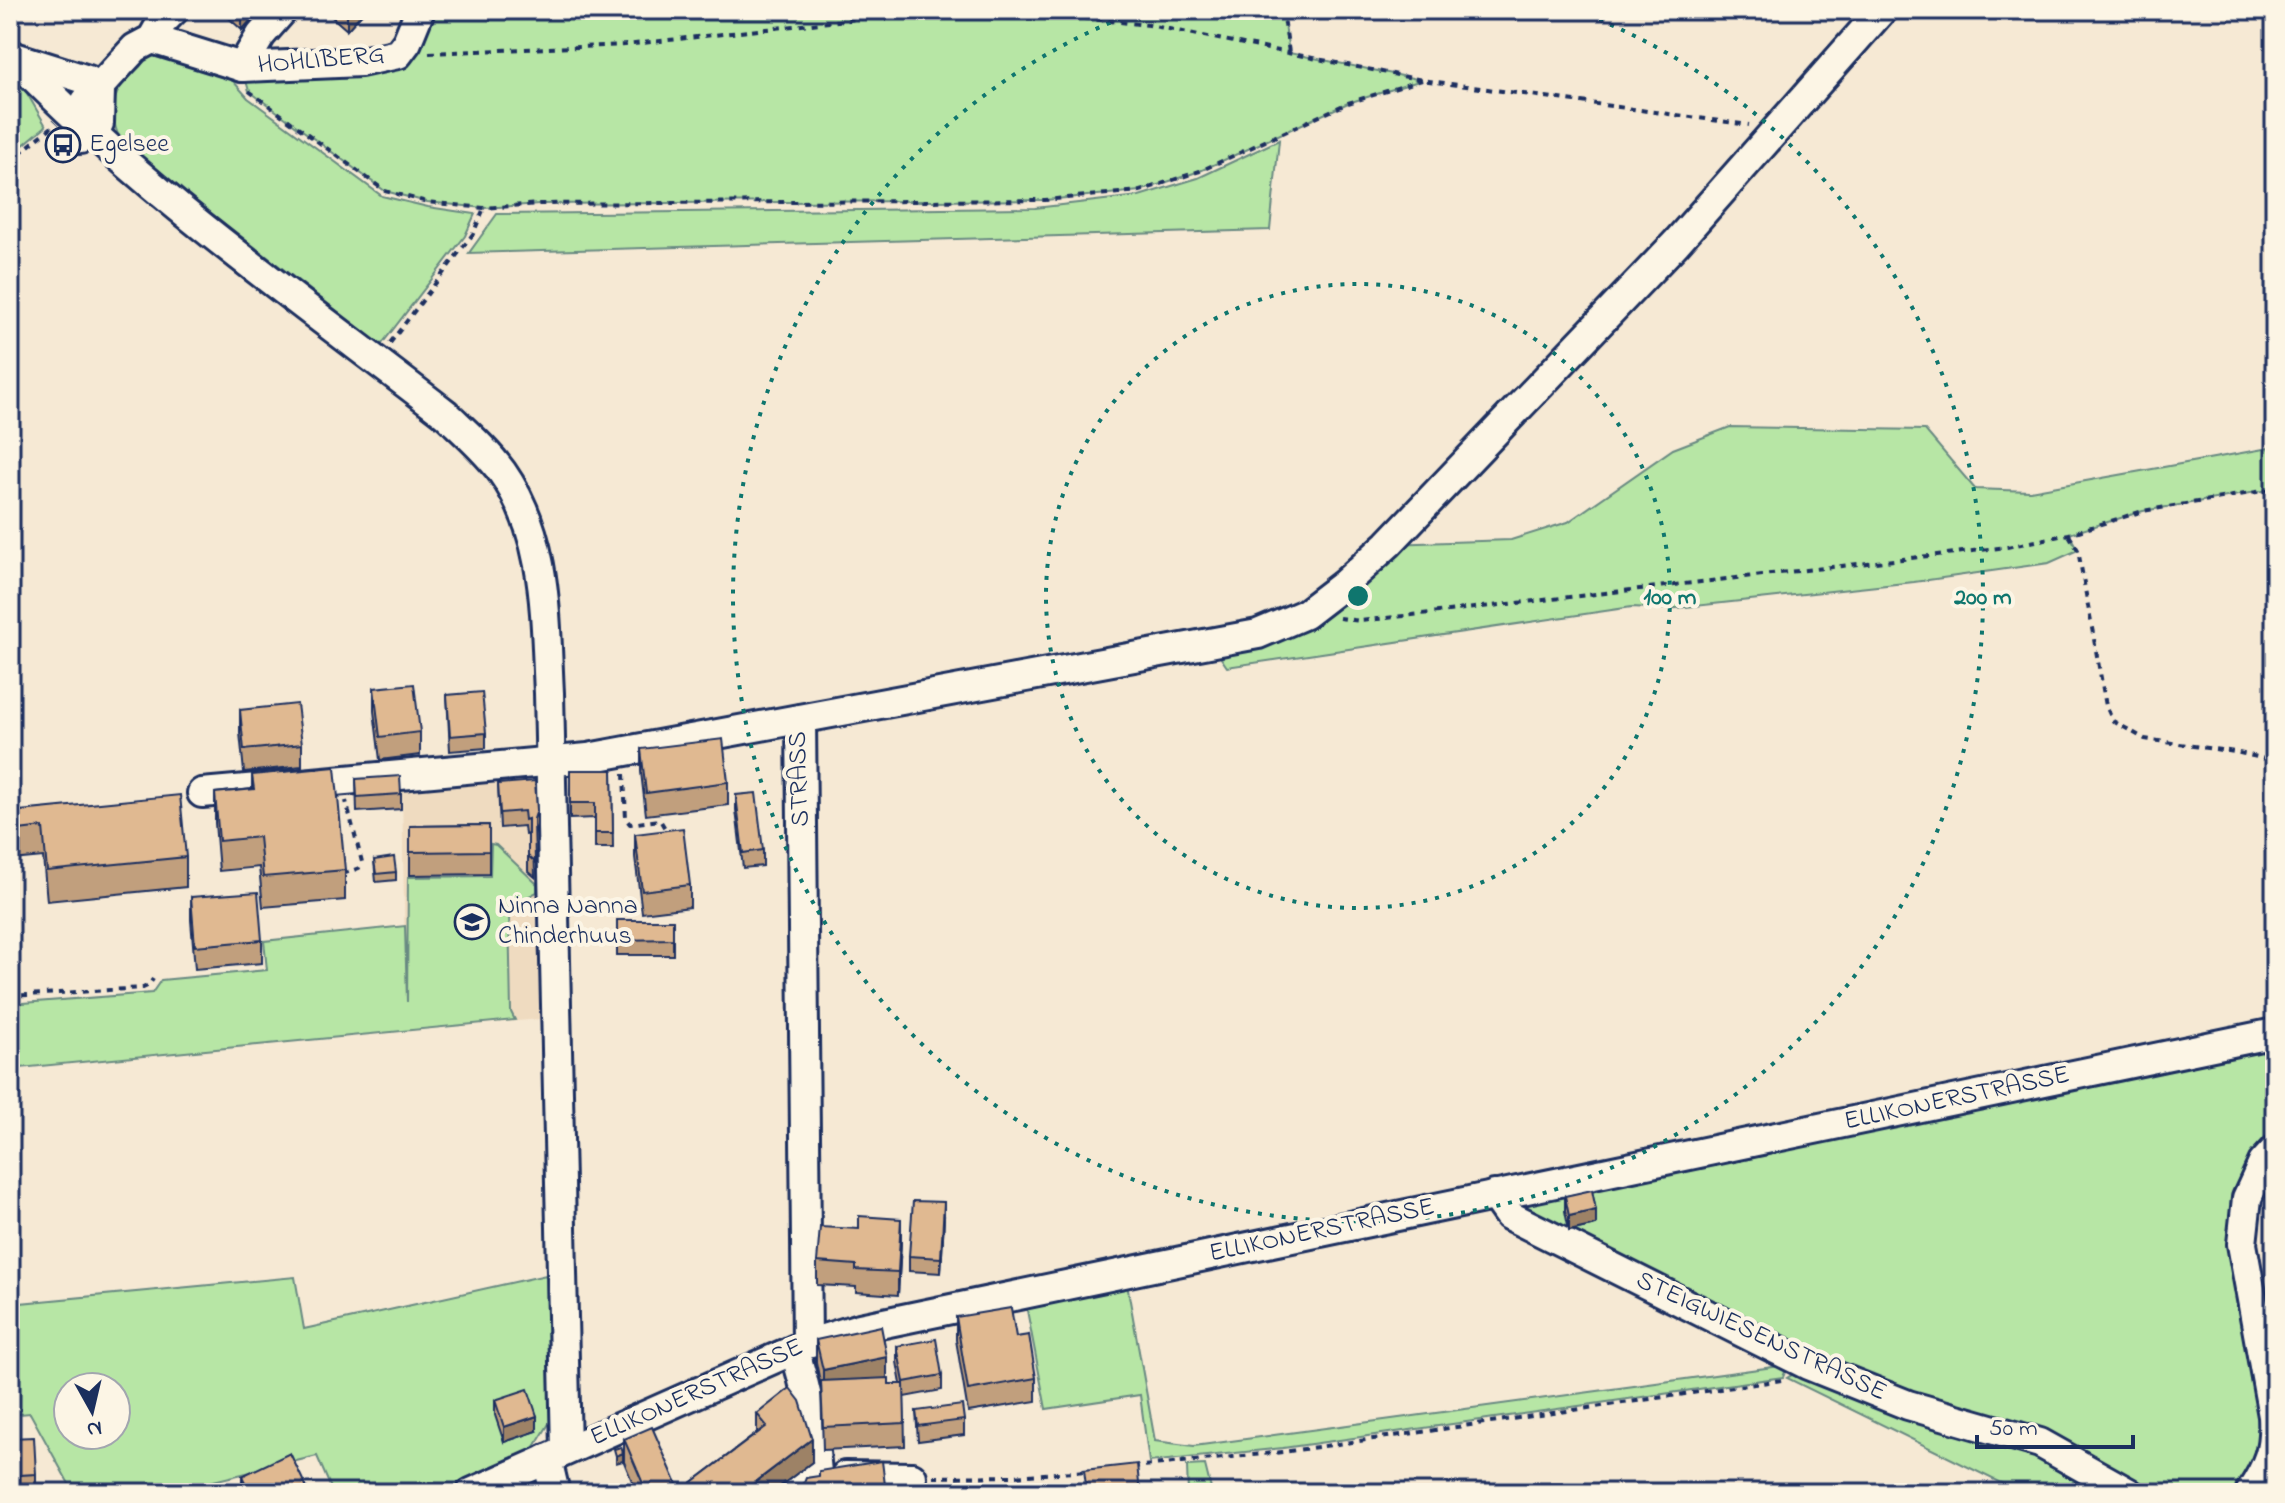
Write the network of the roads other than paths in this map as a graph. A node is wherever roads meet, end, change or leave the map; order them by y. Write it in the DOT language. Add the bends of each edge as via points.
graph roads {
  1 [pos="174,10"];
  2 [pos="283,10"];
  3 [pos="420,10"];
  4 [pos="1882,10"];
  5 [pos="152,39"];
  6 [pos="18,61"];
  7 [pos="242,67"];
  8 [pos="98,87"];
  9 [pos="75,125"];
  10 [pos="801,719"];
  11 [pos="550,760"];
  12 [pos="202,793"];
  13 [pos="2275,1033"];
  14 [pos="2275,1150"];
  15 [pos="1494,1195"];
  16 [pos="801,1347"];
  17 [pos="557,1455"];
  18 [pos="817,1472"];
  19 [pos="912,1477"];
  20 [pos="471,1493"];
  21 [pos="555,1493"];
  22 [pos="797,1493"];
  23 [pos="2129,1493"];
  24 [pos="2250,1493"];
  1 -- 5 [label="street"];
  2 -- 7 [label="street"];
  3 -- 7 [label="street, HOHLIBERG" via="398,54 361,62"];
  4 -- 10 [label="street" via="1676,243 1388,544 1305,614 1258,634"];
  5 -- 7 [label="street, HOHLIBERG"];
  5 -- 8 [label="street" via="135,48"];
  6 -- 8 [label="street"];
  6 -- 9 [label="street"];
  8 -- 9 [label="street"];
  9 -- 11 [label="street" via="446,414 503,474 520,503 543,574"];
  10 -- 11 [label="street, STRASS" via="588,758"];
  10 -- 16 [label="street, STRASS"];
  11 -- 12 [label="street, STRASS"];
  11 -- 17 [label="street"];
  13 -- 15 [label="street, ELLIKONERSTRASSE"];
  14 -- 24 [label="street" via="2247,1198 2242,1244 2274,1437 2267,1467"];
  15 -- 16 [label="street, ELLIKONERSTRASSE" via="915,1315"];
  15 -- 23 [label="street, STEIGWIESENSTRASSE" via="1508,1215 1808,1365 1908,1405 2040,1443"];
  16 -- 17 [label="street, ELLIKONERSTRASSE"];
  16 -- 18 [label="street, STRASS"];
  17 -- 20 [label="street, ELLIKONERSTRASSE"];
  17 -- 21 [label="street"];
  18 -- 19 [label="street"];
  18 -- 22 [label="street"];
}
